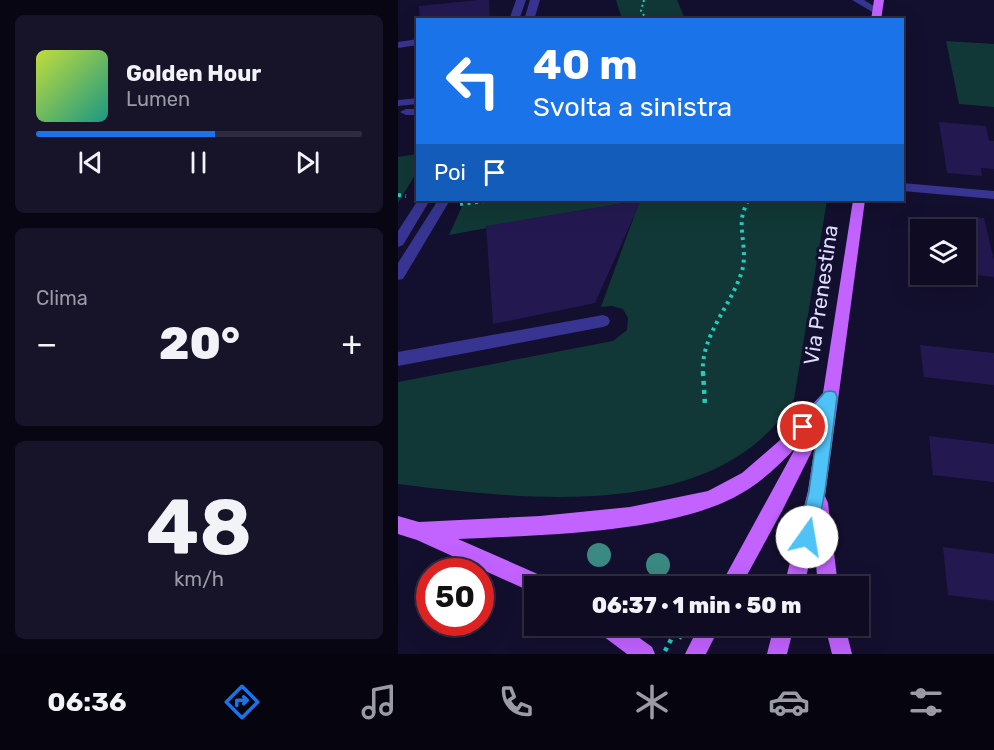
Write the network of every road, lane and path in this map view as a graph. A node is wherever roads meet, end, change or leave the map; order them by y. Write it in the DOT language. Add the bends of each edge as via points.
graph roads {
  1 [pos="521,0"];
  2 [pos="535,0"];
  3 [pos="644,0"];
  4 [pos="857,0"];
  5 [pos="879,0"];
  6 [pos="877,15"];
  7 [pos="515,18"];
  8 [pos="530,18"];
  9 [pos="646,18"];
  10 [pos="416,42"];
  11 [pos="398,45"];
  12 [pos="416,101"];
  13 [pos="398,103"];
  14 [pos="904,187"];
  15 [pos="398,195"];
  16 [pos="995,195"];
  17 [pos="406,196"];
  18 [pos="423,201"];
  19 [pos="443,201"];
  20 [pos="485,201"];
  21 [pos="748,201"];
  22 [pos="859,201"];
  23 [pos="460,204"];
  24 [pos="398,242"];
  25 [pos="398,275"];
  26 [pos="603,321"];
  27 [pos="398,359"];
  28 [pos="830,397"];
  29 [pos="705,406"];
  30 [pos="817,491"];
  31 [pos="398,525"];
  32 [pos="419,531"];
  33 [pos="736,576"];
  34 [pos="796,576"];
  35 [pos="827,576"];
  36 [pos="524,578"];
  37 [pos="620,636"];
  38 [pos="705,636"];
  39 [pos="782,636"];
  40 [pos="838,636"];
  41 [pos="645,654"];
  42 [pos="695,654"];
  43 [pos="777,654"];
  44 [pos="842,654"];
  1 -- 7 [label="street"];
  2 -- 8 [label="street"];
  3 -- 9 [label="path" via="641,11"];
  4 -- 6 [label="street"];
  5 -- 6 [label="main road"];
  10 -- 11 [label="street"];
  12 -- 13 [label="street"];
  14 -- 16 [label="street"];
  15 -- 17 [label="path"];
  18 -- 24 [label="street"];
  19 -- 25 [label="street"];
  20 -- 23 [label="path"];
  21 -- 29 [label="path" via="742,218 742,273 716,322 702,364"];
  22 -- 28 [label="main road, Via Prenestina"];
  26 -- 27 [label="street"];
  28 -- 30 [label="main road, Via Prenestina"];
  28 -- 32 [label="main road" via="763,466 734,489 708,500 634,516"];
  28 -- 33 [label="main road, Via Prenestina"];
  30 -- 34 [label="main road, Via Prenestina"];
  30 -- 35 [label="main road"];
  31 -- 32 [label="main road"];
  32 -- 36 [label="main road"];
  37 -- 41 [label="main road"];
  38 -- 42 [label="main road"];
  39 -- 43 [label="main road"];
  40 -- 44 [label="main road"];
}
